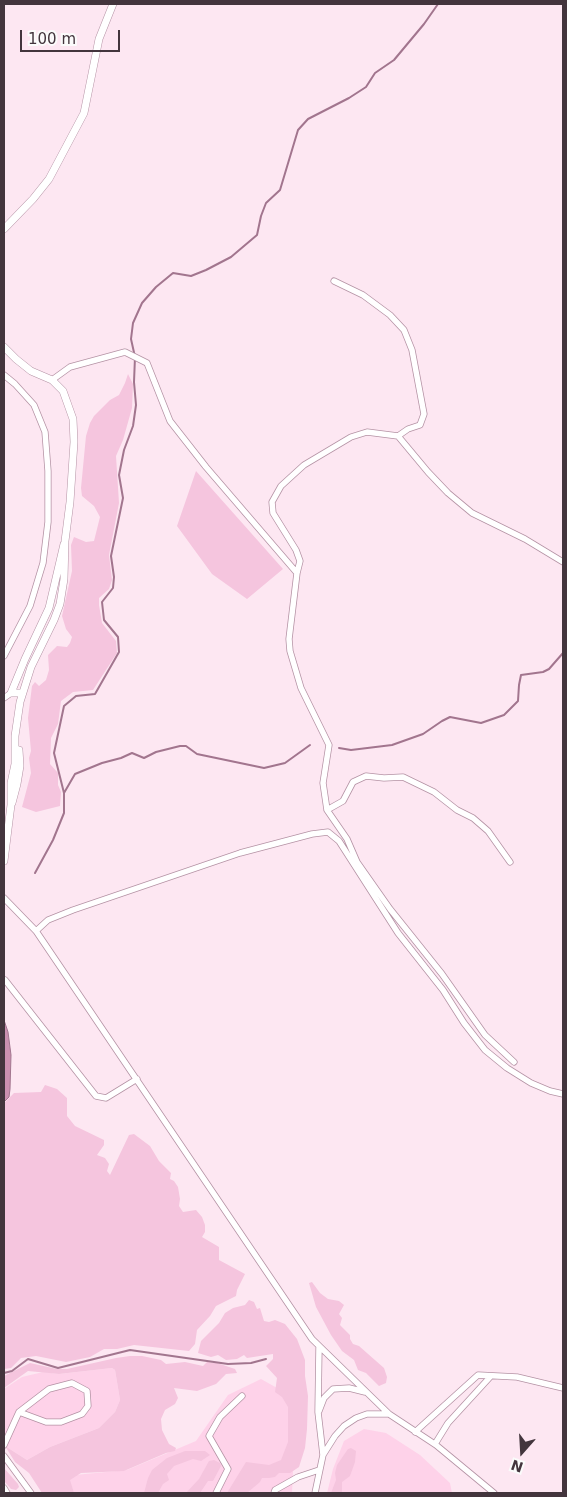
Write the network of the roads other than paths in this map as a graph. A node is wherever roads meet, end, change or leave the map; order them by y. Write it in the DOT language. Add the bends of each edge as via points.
graph roads {
  1 [pos="113,4"];
  2 [pos="4,229"];
  3 [pos="334,282"];
  4 [pos="4,347"];
  5 [pos="4,375"];
  6 [pos="52,380"];
  7 [pos="398,436"];
  8 [pos="65,541"];
  9 [pos="563,562"];
  10 [pos="297,573"];
  11 [pos="4,656"];
  12 [pos="11,693"];
  13 [pos="22,693"];
  14 [pos="4,698"];
  15 [pos="327,810"];
  16 [pos="4,861"];
  17 [pos="510,862"];
  18 [pos="4,898"];
  19 [pos="36,931"];
  20 [pos="5,980"];
  21 [pos="514,1062"];
  22 [pos="137,1079"];
  23 [pos="563,1094"];
  24 [pos="319,1348"];
  25 [pos="491,1376"];
  26 [pos="563,1388"];
  27 [pos="367,1393"];
  28 [pos="242,1396"];
  29 [pos="19,1412"];
  30 [pos="318,1412"];
  31 [pos="389,1414"];
  32 [pos="415,1432"];
  33 [pos="435,1444"];
  34 [pos="4,1445"];
  35 [pos="322,1455"];
  36 [pos="4,1456"];
  37 [pos="319,1470"];
  38 [pos="4,1488"];
  39 [pos="7,1493"];
  40 [pos="30,1493"];
  41 [pos="216,1493"];
  42 [pos="274,1493"];
  43 [pos="315,1493"];
  44 [pos="494,1493"];
  1 -- 2 [label="street" via="99,39 84,113 48,179"];
  3 -- 7 [label="street" via="363,295 404,330 412,350 424,414 420,425"];
  4 -- 6 [label="street" via="31,371"];
  5 -- 11 [label="street" via="34,405 45,432 48,471 48,522 43,563 30,606"];
  6 -- 8 [label="street" via="63,391 73,419 74,442"];
  6 -- 10 [label="street" via="70,367 125,352 147,363 170,421"];
  7 -- 9 [label="street" via="448,493 472,513"];
  7 -- 10 [label="street" via="367,432 351,437 304,465 281,486 272,502 273,513 296,550 300,561"];
  8 -- 12 [label="street" via="49,608"];
  8 -- 13 [label="street" via="66,566 60,604"];
  10 -- 15 [label="street" via="290,651 301,688 329,745 323,783"];
  12 -- 13 [label="street"];
  12 -- 14 [label="street"];
  13 -- 16 [label="street"];
  15 -- 17 [label="street" via="343,801 354,782 366,776 403,777 434,792 456,810 473,818"];
  15 -- 21 [label="street" via="347,839 357,862 390,909 485,1034"];
  18 -- 19 [label="street"];
  19 -- 22 [label="street"];
  19 -- 23 [label="street" via="48,920 240,853 328,832 339,841 398,933 485,1050 531,1082"];
  20 -- 22 [label="street" via="96,1096 106,1098"];
  22 -- 24 [label="street"];
  24 -- 27 [label="street"];
  24 -- 30 [label="street"];
  25 -- 26 [label="street" via="517,1377"];
  25 -- 32 [label="street" via="478,1376"];
  25 -- 33 [label="street" via="448,1423"];
  27 -- 30 [label="street" via="349,1388 333,1389 324,1398"];
  27 -- 31 [label="street"];
  28 -- 41 [label="street" via="220,1417 209,1436 228,1469"];
  29 -- 29 [label="street" via="48,1389 72,1383 87,1391 88,1406 82,1414 61,1422 46,1422"];
  29 -- 34 [label="street"];
  30 -- 35 [label="street"];
  31 -- 32 [label="street"];
  31 -- 35 [label="street" via="368,1414 356,1418 344,1426"];
  32 -- 33 [label="street"];
  33 -- 44 [label="street"];
  35 -- 37 [label="street"];
  36 -- 40 [label="street"];
  37 -- 42 [label="street" via="298,1477"];
  37 -- 43 [label="street"];
  38 -- 39 [label="street"];
}
